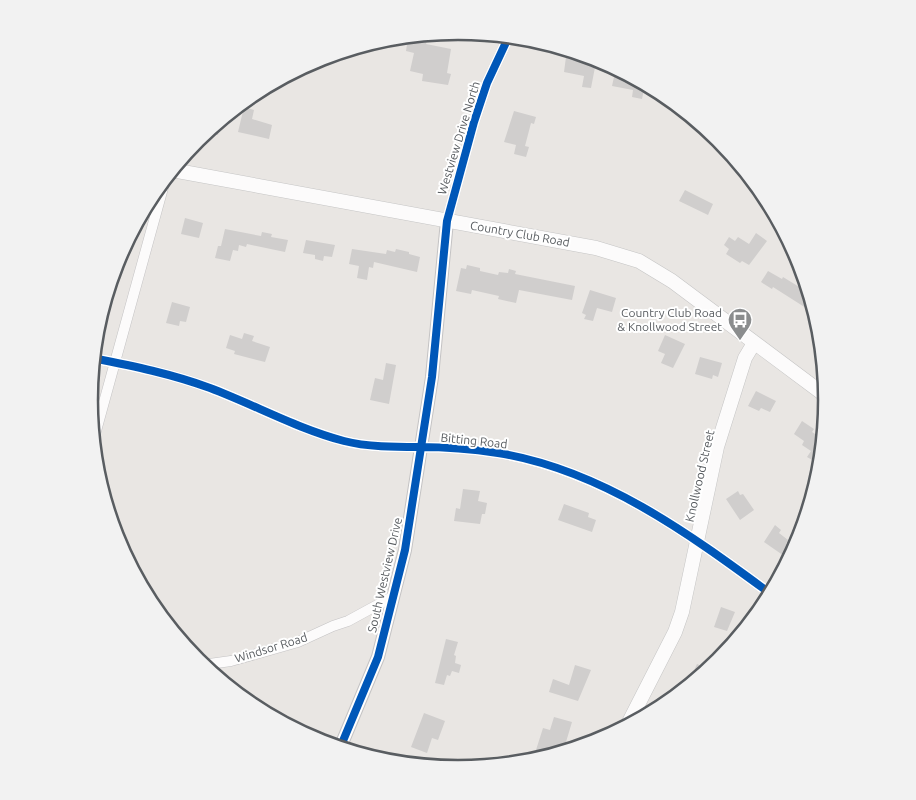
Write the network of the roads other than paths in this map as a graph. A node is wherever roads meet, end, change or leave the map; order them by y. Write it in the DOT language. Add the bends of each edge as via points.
graph roads {
  1 [pos="506,43"];
  2 [pos="180,171"];
  3 [pos="160,198"];
  4 [pos="447,221"];
  5 [pos="754,343"];
  6 [pos="100,359"];
  7 [pos="115,362"];
  8 [pos="818,390"];
  9 [pos="99,421"];
  10 [pos="421,447"];
  11 [pos="697,540"];
  12 [pos="764,589"];
  13 [pos="392,597"];
  14 [pos="212,663"];
  15 [pos="633,715"];
  16 [pos="343,741"];
  1 -- 4 [label="street, Westview Drive North" via="474,122"];
  2 -- 4 [label="main road, Country Club Road"];
  3 -- 7 [label="street"];
  4 -- 5 [label="main road, Country Club Road" via="596,248 639,260"];
  4 -- 10 [label="street, South Westview Drive" via="432,377"];
  5 -- 8 [label="main road, Country Club Road"];
  5 -- 11 [label="main road, Knollwood Street" via="745,358 717,447"];
  6 -- 7 [label="street, Bitting Road"];
  7 -- 9 [label="street"];
  7 -- 10 [label="street, Bitting Road" via="170,374 344,442"];
  10 -- 11 [label="street, Bitting Road" via="498,453 541,462 594,482 636,503"];
  10 -- 13 [label="street, South Westview Drive" via="405,550"];
  11 -- 12 [label="street, Bitting Road"];
  11 -- 15 [label="main road, Knollwood Street" via="675,632"];
  13 -- 14 [label="street, Windsor Road" via="348,621 298,642"];
  13 -- 16 [label="street, South Westview Drive" via="378,657"];
}
